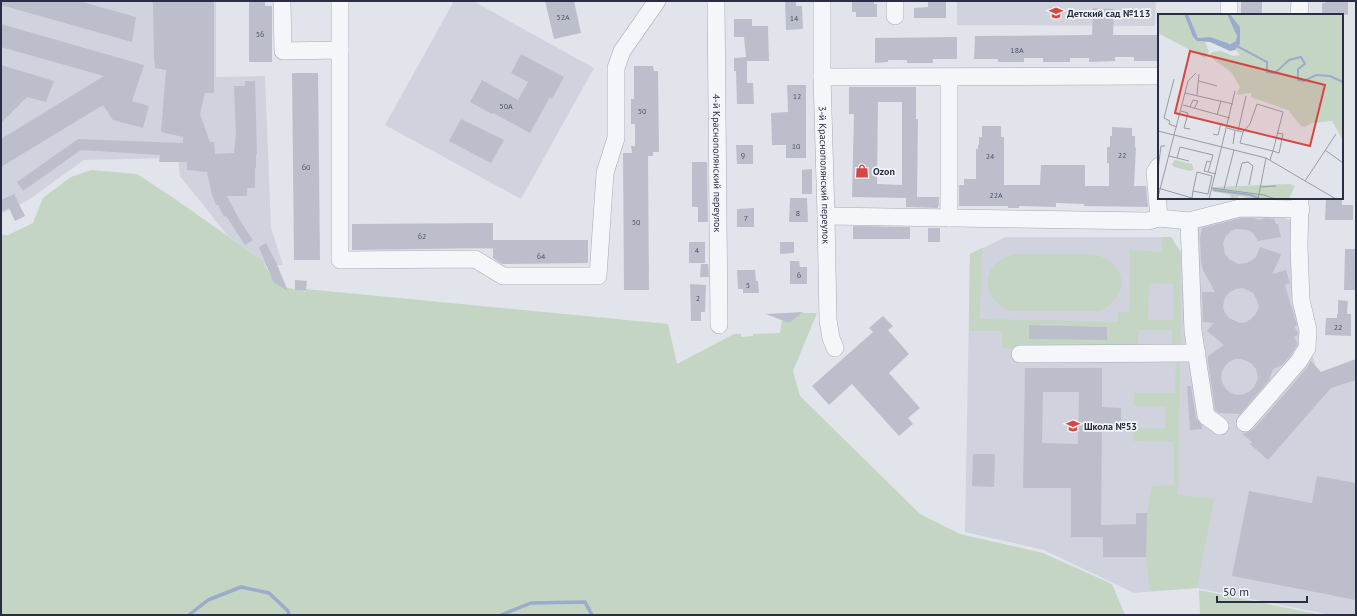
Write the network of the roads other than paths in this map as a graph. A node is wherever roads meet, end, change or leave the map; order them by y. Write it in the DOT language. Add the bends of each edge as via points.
graph roads {
  1 [pos="282,1"];
  2 [pos="340,1"];
  3 [pos="657,1"];
  4 [pos="716,1"];
  5 [pos="822,1"];
  6 [pos="1229,1"];
  7 [pos="1300,1"];
  8 [pos="1229,14"];
  9 [pos="1299,14"];
  10 [pos="340,50"];
  11 [pos="1158,76"];
  12 [pos="822,77"];
  13 [pos="949,77"];
  14 [pos="1158,168"];
  15 [pos="1300,203"];
  16 [pos="826,216"];
  17 [pos="948,218"];
  18 [pos="1159,218"];
  19 [pos="1189,221"];
  20 [pos="719,325"];
  21 [pos="835,348"];
  22 [pos="1197,353"];
  23 [pos="1020,354"];
  24 [pos="1245,423"];
  25 [pos="1220,426"];
  1 -- 10 [label="street" via="282,51"];
  2 -- 10 [label="street"];
  3 -- 10 [label="street" via="622,51 616,68 616,138 604,173 598,276 503,276 475,259 340,260"];
  4 -- 20 [label="street, 4-й Краснополянский переулок"];
  5 -- 12 [label="street, 3-й Краснополянский переулок"];
  6 -- 8 [label="street"];
  7 -- 9 [label="street"];
  11 -- 13 [label="street"];
  12 -- 13 [label="street"];
  12 -- 16 [label="street, 3-й Краснополянский переулок"];
  13 -- 17 [label="street"];
  14 -- 18 [label="street" via="1155,172"];
  15 -- 19 [label="street" via="1240,208"];
  15 -- 24 [label="street" via="1301,300 1308,330 1307,348 1299,361"];
  16 -- 17 [label="street"];
  16 -- 21 [label="street, 3-й Краснополянский переулок" via="828,320 830,338"];
  17 -- 18 [label="street" via="1148,222"];
  18 -- 19 [label="street"];
  19 -- 22 [label="street" via="1193,331"];
  22 -- 23 [label="street"];
  22 -- 25 [label="street" via="1206,416"];
}
